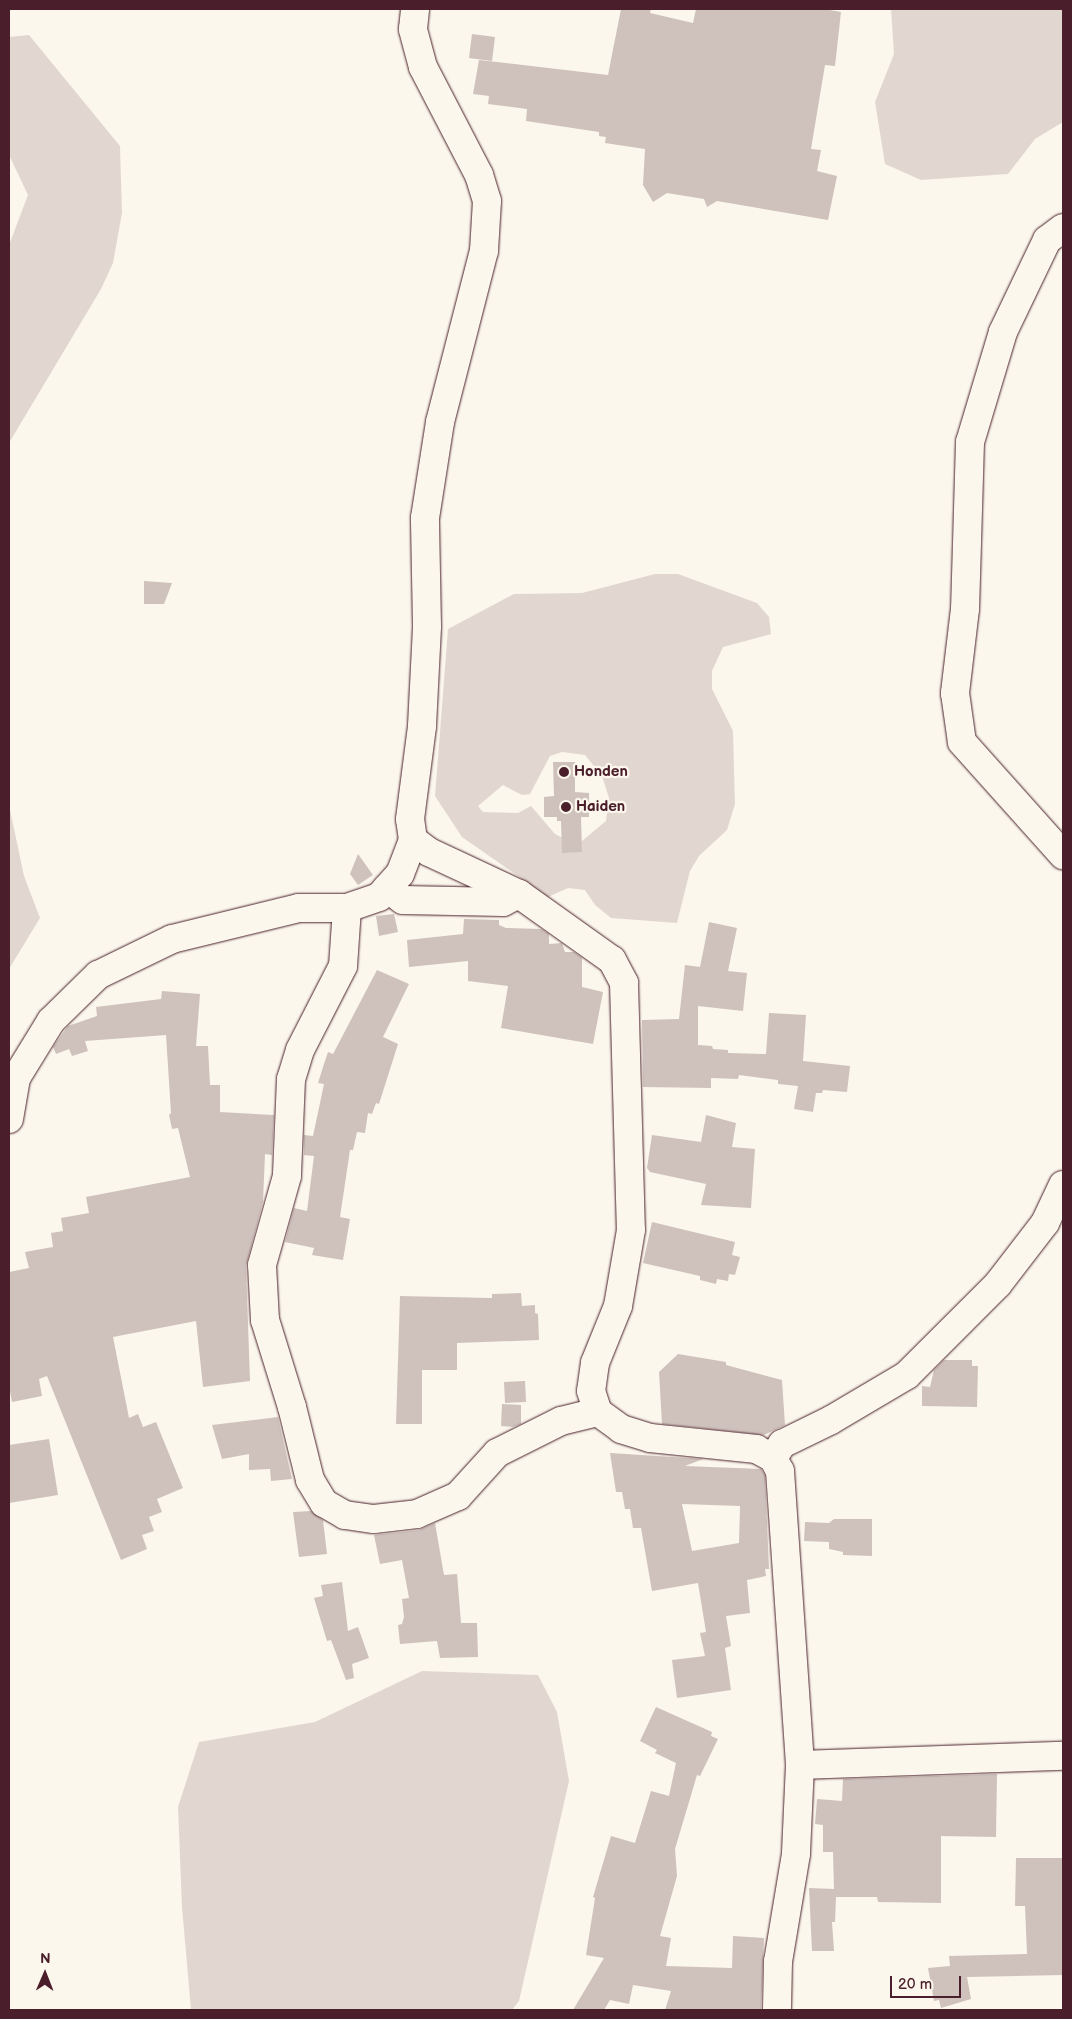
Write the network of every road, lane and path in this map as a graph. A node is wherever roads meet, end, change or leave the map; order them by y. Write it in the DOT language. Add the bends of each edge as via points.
graph roads {
  1 [pos="415,9"];
  2 [pos="1063,228"];
  3 [pos="413,840"];
  4 [pos="1063,855"];
  5 [pos="387,888"];
  6 [pos="519,894"];
  7 [pos="347,908"];
  8 [pos="9,1119"];
  9 [pos="1063,1185"];
  10 [pos="598,1412"];
  11 [pos="773,1458"];
  12 [pos="1063,1756"];
  13 [pos="800,1765"];
  14 [pos="778,2010"];
  1 -- 3 [label="street" via="413,29 423,67 478,175 487,201 484,251 440,422 425,518 427,626 422,726 410,819"];
  2 -- 4 [label="street" via="1047,240 1003,332 970,442 965,609 954,693 962,742"];
  3 -- 5 [label="street" via="400,874"];
  3 -- 6 [label="street" via="429,852"];
  5 -- 6 [label="street" via="402,900 503,902"];
  5 -- 7 [label="street" via="379,897"];
  6 -- 10 [label="street" via="612,960 624,983 631,1230 618,1306 595,1364 591,1391"];
  7 -- 8 [label="street" via="299,908 172,939 98,975 51,1021 16,1078"];
  7 -- 10 [label="street" via="342,966 300,1050 291,1080 286,1176 262,1265 265,1320 310,1480 324,1503 345,1515 374,1520 418,1514 458,1496 496,1453 560,1421"];
  9 -- 11 [label="street" via="1045,1223 998,1284 907,1375 831,1420 782,1444"];
  10 -- 11 [label="street" via="621,1429 650,1438 756,1449"];
  11 -- 13 [label="street" via="780,1471 785,1516"];
  12 -- 13 [label="street"];
  13 -- 14 [label="street" via="796,1854 778,1961"];
}
